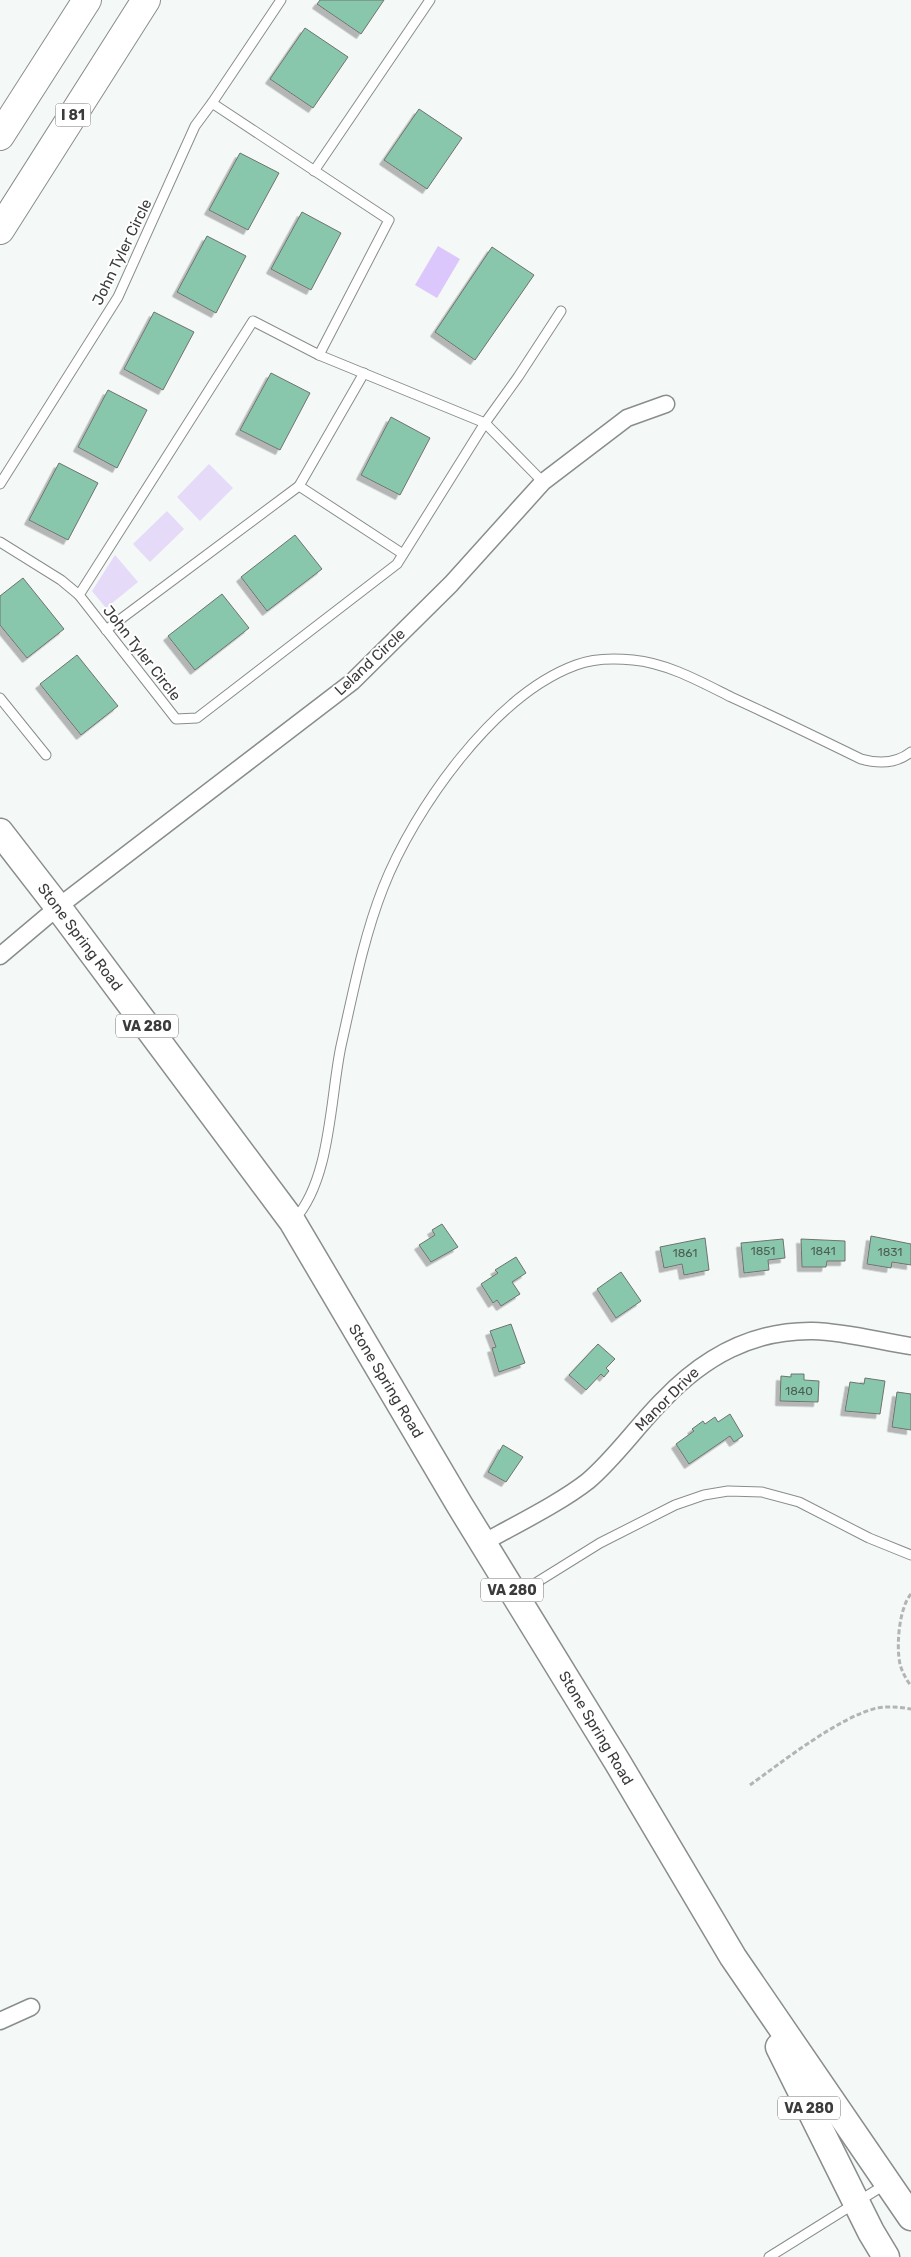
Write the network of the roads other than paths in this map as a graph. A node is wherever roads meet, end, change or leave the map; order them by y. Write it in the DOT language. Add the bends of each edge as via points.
graph roads {
  1 [pos="87,0"];
  2 [pos="146,0"];
  3 [pos="281,0"];
  4 [pos="430,0"];
  5 [pos="212,103"];
  6 [pos="0,136"];
  7 [pos="314,171"];
  8 [pos="0,230"];
  9 [pos="561,311"];
  10 [pos="318,355"];
  11 [pos="364,373"];
  12 [pos="666,404"];
  13 [pos="485,423"];
  14 [pos="542,482"];
  15 [pos="0,484"];
  16 [pos="299,486"];
  17 [pos="0,542"];
  18 [pos="403,554"];
  19 [pos="79,595"];
  20 [pos="106,630"];
  21 [pos="0,698"];
  22 [pos="911,752"];
  23 [pos="46,755"];
  24 [pos="0,832"];
  25 [pos="58,907"];
  26 [pos="0,956"];
  27 [pos="292,1221"];
  28 [pos="911,1346"];
  29 [pos="483,1543"];
  30 [pos="911,1555"];
  31 [pos="515,1595"];
  32 [pos="733,1957"];
  33 [pos="31,2007"];
  34 [pos="0,2021"];
  35 [pos="888,2182"];
  36 [pos="856,2202"];
  37 [pos="911,2217"];
  38 [pos="768,2257"];
  39 [pos="886,2257"];
  1 -- 6 [label="highway"];
  2 -- 8 [label="highway, I 81"];
  3 -- 5 [label="lane, John Tyler Circle"];
  4 -- 7 [label="lane"];
  5 -- 7 [label="lane"];
  5 -- 15 [label="lane, John Tyler Circle" via="195,126 118,297"];
  7 -- 10 [label="lane" via="389,220"];
  9 -- 13 [label="lane, John Tyler Circle"];
  10 -- 11 [label="lane"];
  10 -- 19 [label="lane" via="253,321"];
  11 -- 13 [label="lane"];
  11 -- 16 [label="lane"];
  12 -- 14 [label="street, Leland Circle" via="627,418"];
  13 -- 14 [label="lane"];
  13 -- 18 [label="lane, John Tyler Circle"];
  14 -- 25 [label="street, Leland Circle" via="451,584 352,682"];
  16 -- 18 [label="lane"];
  16 -- 20 [label="lane"];
  17 -- 19 [label="lane, John Tyler Circle"];
  18 -- 20 [label="lane, John Tyler Circle" via="397,564 196,718 176,719"];
  19 -- 20 [label="lane, John Tyler Circle"];
  21 -- 23 [label="lane"];
  22 -- 27 [label="lane" via="888,762 861,759 696,680 655,664 632,660 605,659 576,665 551,676 517,700 482,733 436,790 393,862 370,924 354,985 319,1177 308,1201"];
  24 -- 25 [label="main road, Stone Spring Road / VA 280"];
  25 -- 26 [label="street, Leland Circle"];
  25 -- 27 [label="main road, Stone Spring Road / VA 280"];
  27 -- 29 [label="main road, Stone Spring Road / VA 280"];
  28 -- 29 [label="street, Manor Drive" via="814,1332 762,1336 738,1346 687,1375 586,1482"];
  29 -- 31 [label="main road, Stone Spring Road / VA 280"];
  30 -- 31 [label="lane" via="869,1538 799,1502 762,1492 728,1491 676,1505 600,1543"];
  31 -- 32 [label="main road, Stone Spring Road / VA 280"];
  32 -- 35 [label="main road, Stone Spring Road / VA 280"];
  32 -- 36 [label="main road, Stone Spring Road / VA 280"];
  33 -- 34 [label="street"];
  35 -- 36 [label="lane"];
  35 -- 37 [label="main road, Stone Spring Road / VA 280"];
  36 -- 38 [label="lane"];
  36 -- 39 [label="main road, Stone Spring Road / VA 280"];
}
